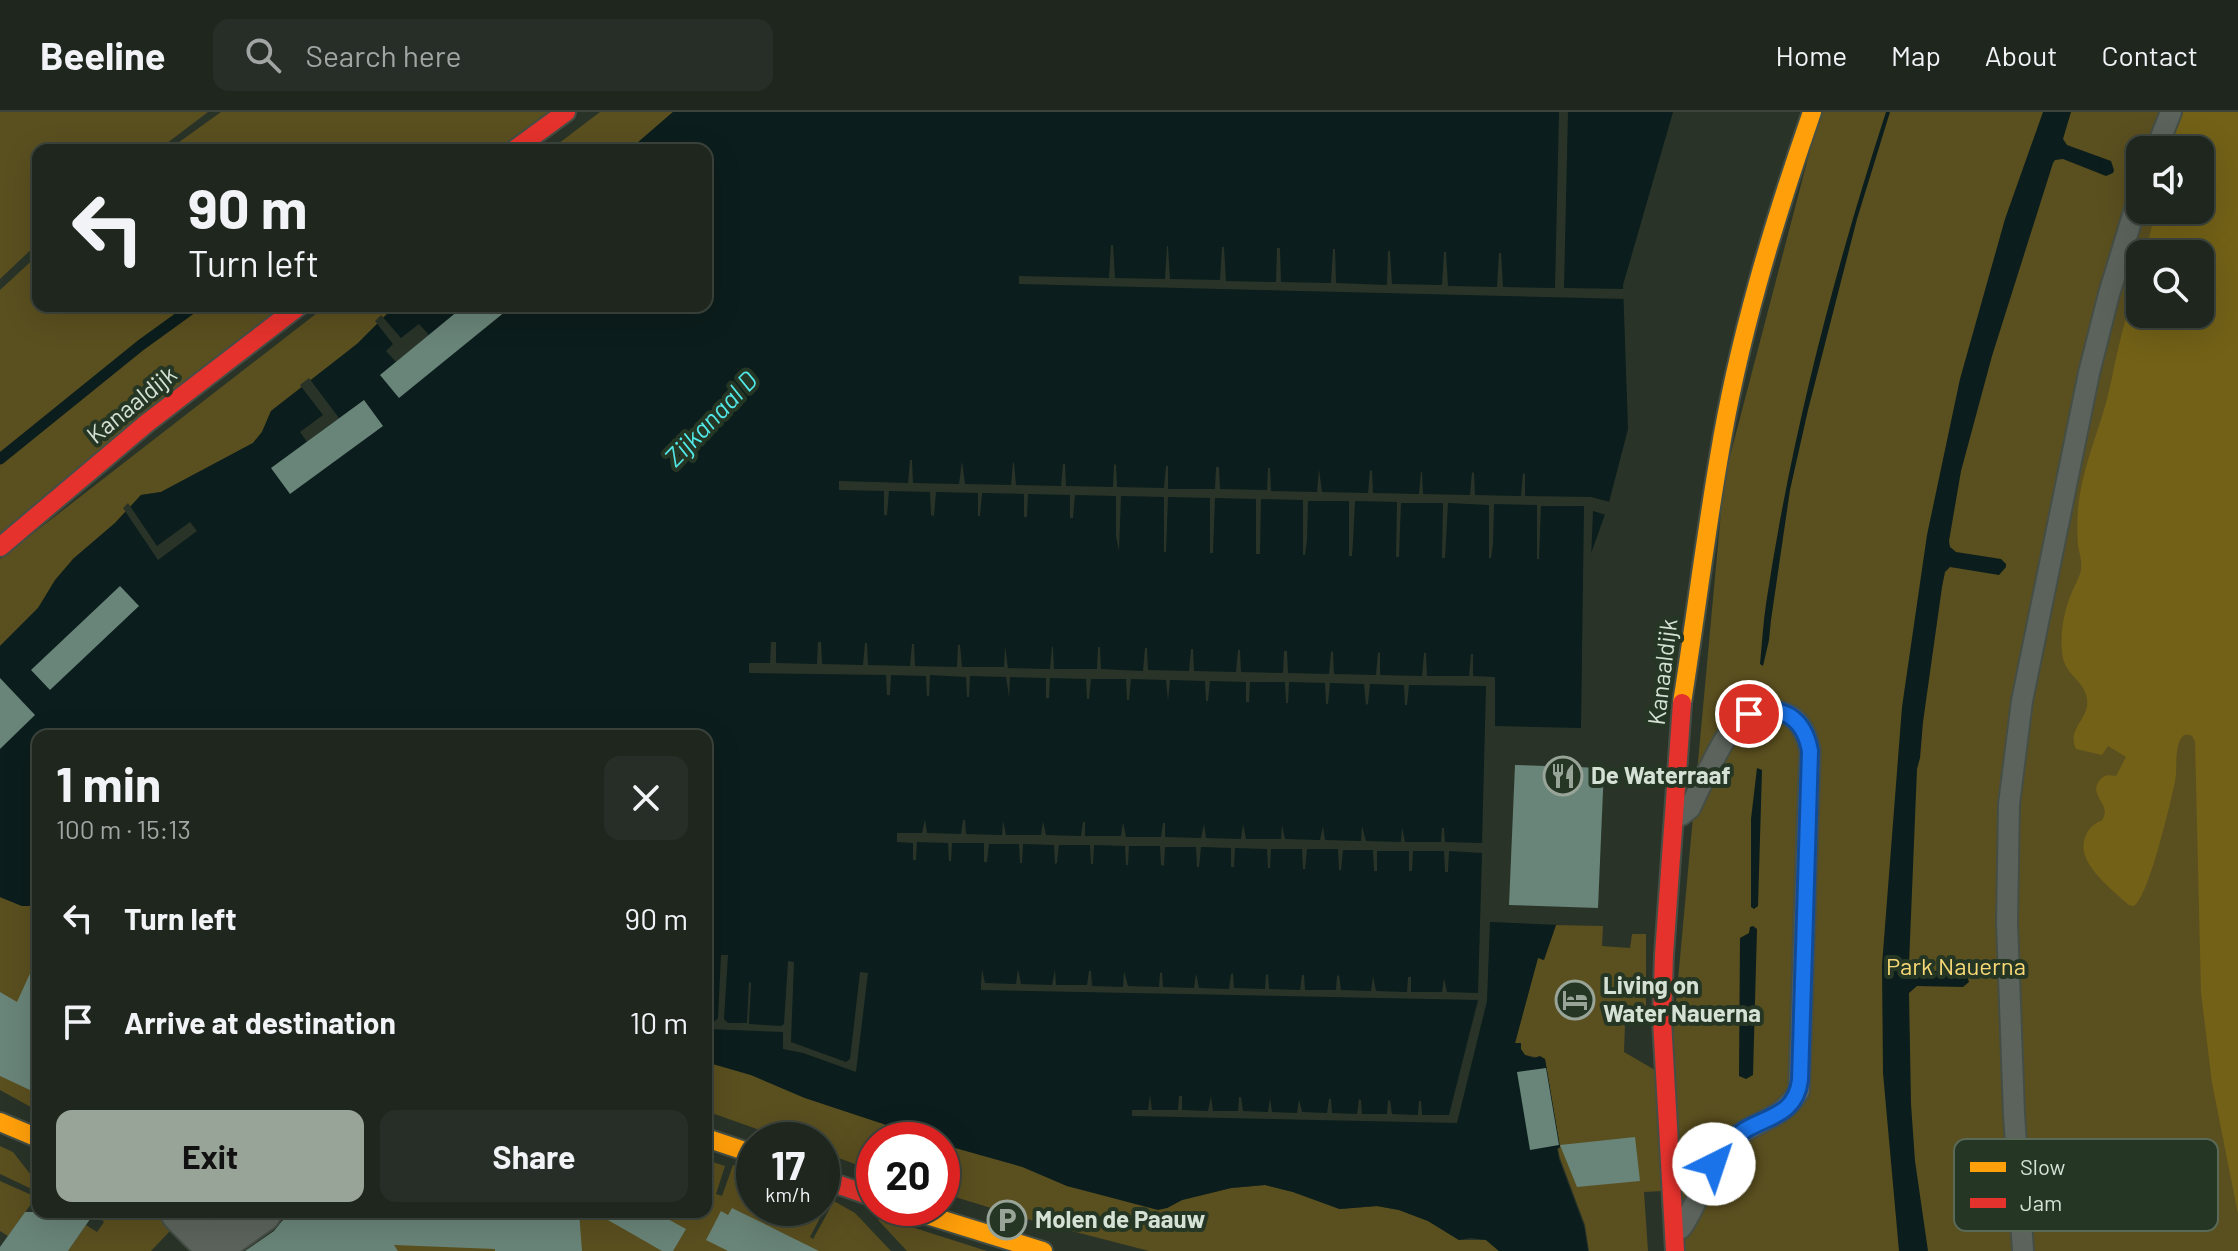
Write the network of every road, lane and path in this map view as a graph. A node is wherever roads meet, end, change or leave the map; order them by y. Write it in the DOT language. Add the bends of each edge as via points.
graph roads {
  1 [pos="566,112"];
  2 [pos="1812,112"];
  3 [pos="2171,112"];
  4 [pos="2162,136"];
  5 [pos="522,144"];
  6 [pos="2130,224"];
  7 [pos="291,312"];
  8 [pos="0,547"];
  9 [pos="1673,821"];
  10 [pos="0,1122"];
  11 [pos="32,1135"];
  12 [pos="2016,1139"];
  13 [pos="712,1140"];
  14 [pos="736,1148"];
  15 [pos="712,1158"];
  16 [pos="727,1162"];
  17 [pos="187,1218"];
  18 [pos="254,1218"];
  19 [pos="958,1226"];
  20 [pos="2022,1231"];
  21 [pos="1674,1244"];
  22 [pos="217,1248"];
  23 [pos="1043,1251"];
  24 [pos="2023,1251"];
  1 -- 5 [label="street"];
  2 -- 9 [label="street, Kanaaldijk" via="1756,293 1719,455 1687,661"];
  3 -- 4 [label="lane"];
  6 -- 12 [label="lane" via="2089,373 2022,701 2009,804 2007,922"];
  7 -- 8 [label="street, Kanaaldijk" via="156,415"];
  9 -- 21 [label="street, Kanaaldijk" via="1662,1020"];
  9 -- 21 [label="lane" via="1690,808 1738,721 1762,709 1789,715 1800,724 1810,751 1799,1091 1778,1115 1729,1142"];
  10 -- 11 [label="street"];
  13 -- 14 [label="street"];
  15 -- 16 [label="street"];
  17 -- 22 [label="street"];
  18 -- 22 [label="street"];
  19 -- 23 [label="street"];
  20 -- 24 [label="lane"];
}
